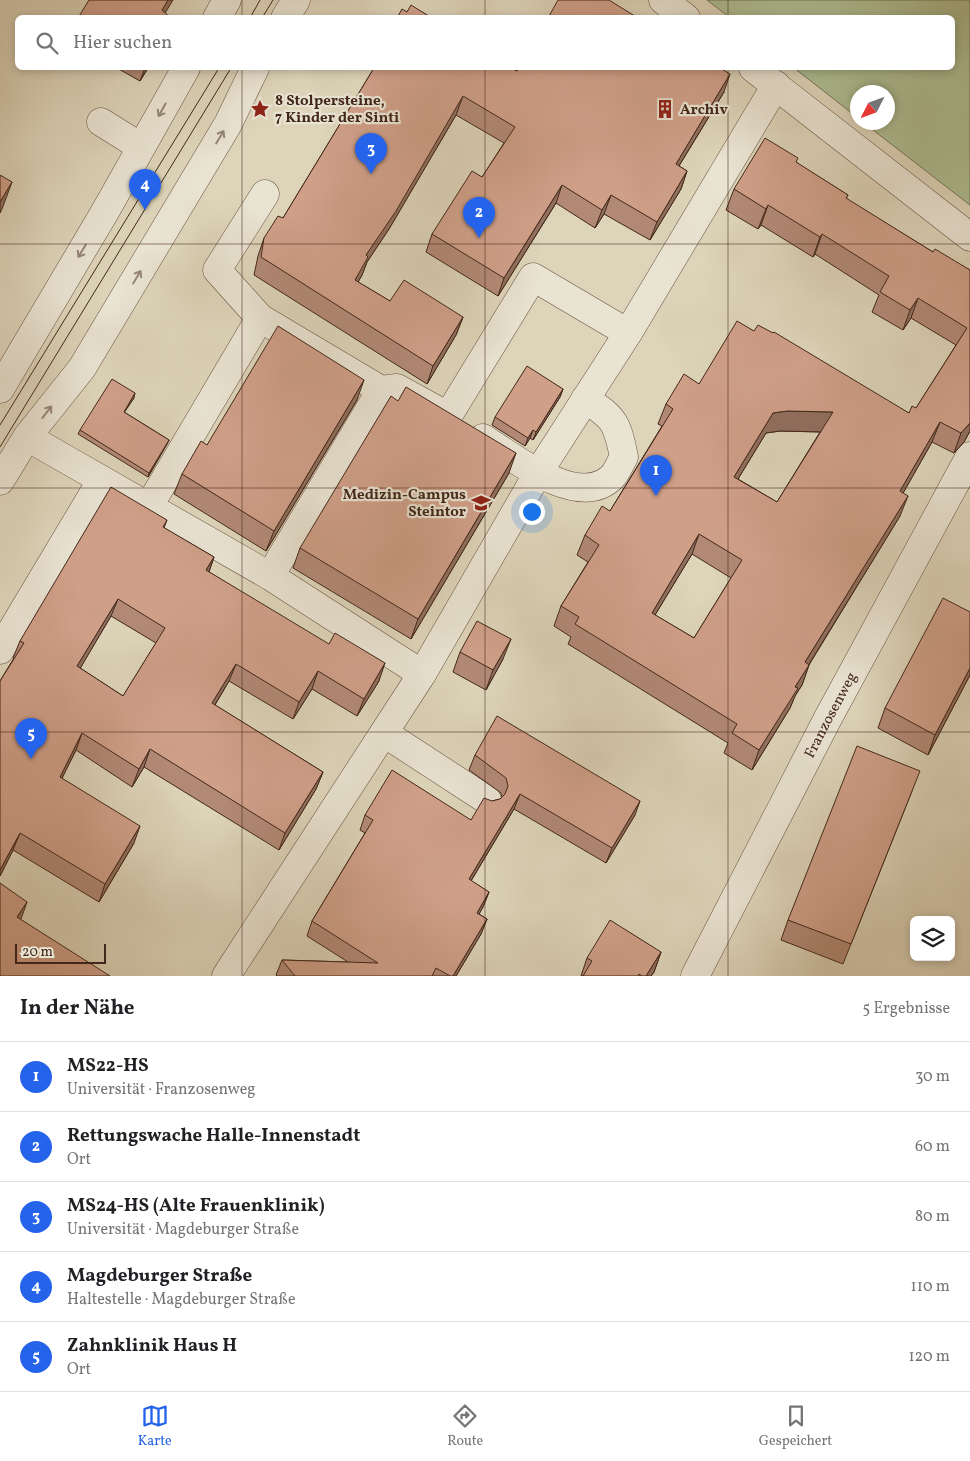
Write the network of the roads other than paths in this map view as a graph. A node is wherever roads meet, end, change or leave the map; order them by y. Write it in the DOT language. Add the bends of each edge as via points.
graph roads {
  1 [pos="227,0"];
  2 [pos="296,0"];
  3 [pos="663,0"];
  4 [pos="219,15"];
  5 [pos="287,15"];
  6 [pos="682,15"];
  7 [pos="185,70"];
  8 [pos="254,70"];
  9 [pos="756,70"];
  10 [pos="776,85"];
  11 [pos="101,122"];
  12 [pos="141,147"];
  13 [pos="265,194"];
  14 [pos="970,238"];
  15 [pos="260,318"];
  16 [pos="628,333"];
  17 [pos="0,388"];
  18 [pos="381,390"];
  19 [pos="585,399"];
  20 [pos="448,416"];
  21 [pos="27,438"];
  22 [pos="970,456"];
  23 [pos="538,473"];
  24 [pos="0,481"];
  25 [pos="101,481"];
  26 [pos="149,506"];
  27 [pos="270,576"];
  28 [pos="0,650"];
  29 [pos="422,674"];
  30 [pos="384,733"];
  31 [pos="488,800"];
  32 [pos="226,976"];
  33 [pos="695,976"];
  1 -- 4 [label="street"];
  2 -- 5 [label="street"];
  3 -- 6 [label="street"];
  7 -- 12 [label="street, one-way"];
  21 -- 8 [label="street, one-way" via="82,368 228,124"];
  9 -- 10 [label="street"];
  10 -- 14 [label="street"];
  10 -- 16 [label="street"];
  11 -- 12 [label="street"];
  12 -- 17 [label="street, one-way"];
  13 -- 15 [label="street" via="217,270"];
  15 -- 18 [label="street"];
  15 -- 26 [label="street"];
  16 -- 19 [label="street"];
  16 -- 20 [label="street" via="533,277"];
  18 -- 20 [label="street" via="397,388"];
  18 -- 27 [label="street"];
  19 -- 23 [label="street"];
  19 -- 23 [label="street" via="603,410 618,428 624,457 612,477 591,487 566,486"];
  20 -- 23 [label="street"];
  21 -- 24 [label="street"];
  21 -- 25 [label="street"];
  22 -- 33 [label="street, Franzosenweg" via="828,718"];
  23 -- 29 [label="street"];
  25 -- 26 [label="street"];
  25 -- 28 [label="street"];
  26 -- 27 [label="street"];
  27 -- 29 [label="street"];
  29 -- 30 [label="street"];
  30 -- 31 [label="street"];
  30 -- 32 [label="street"];
}
